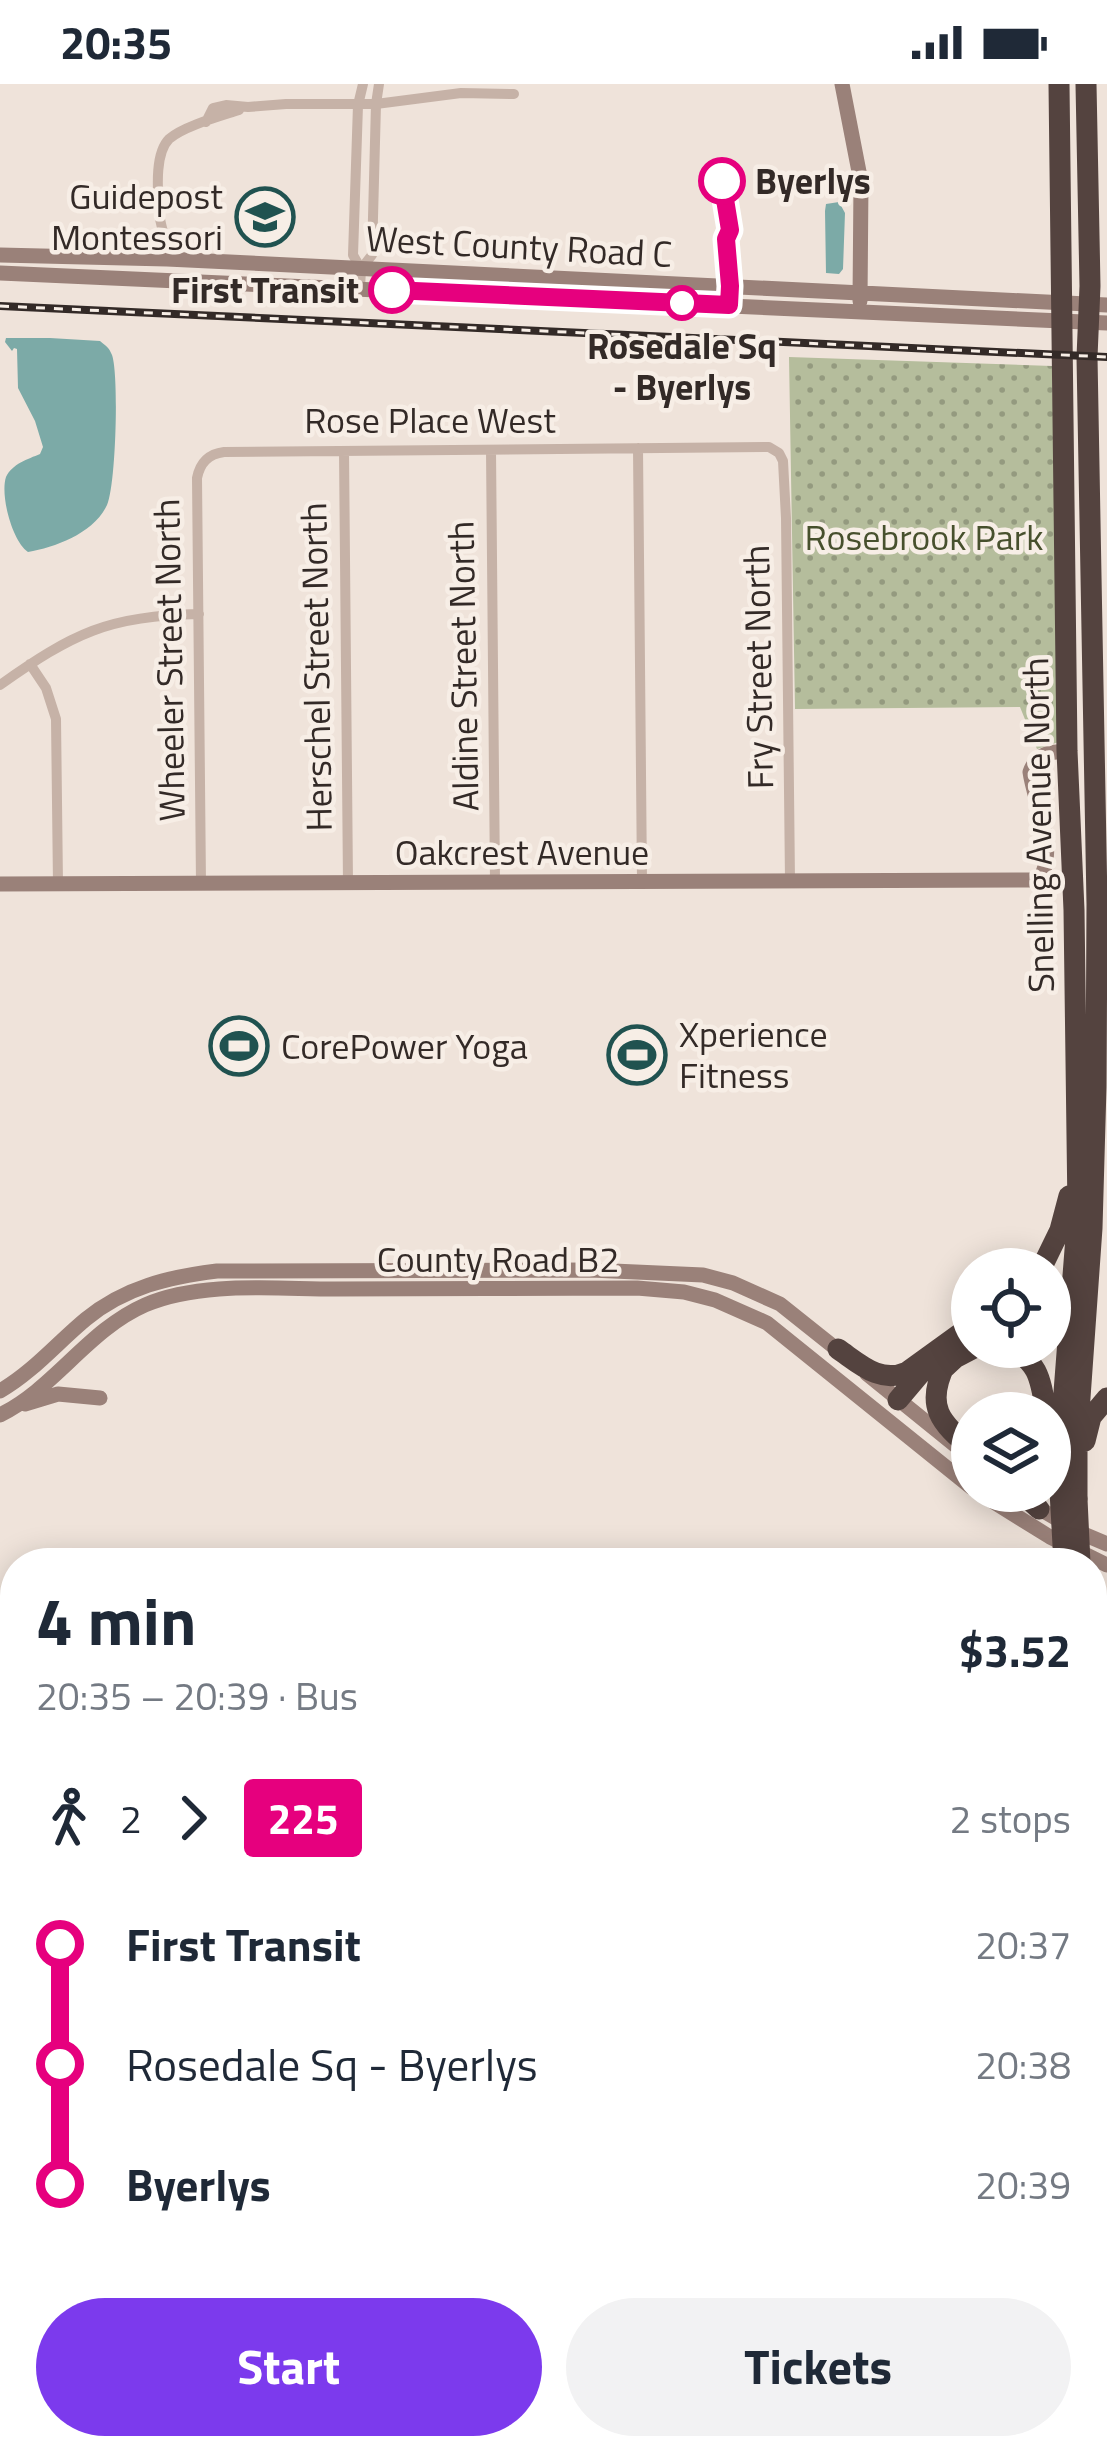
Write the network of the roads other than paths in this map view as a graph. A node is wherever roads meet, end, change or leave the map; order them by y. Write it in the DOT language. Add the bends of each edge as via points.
graph roads {
  1 [pos="363,84"];
  2 [pos="379,84"];
  3 [pos="842,84"];
  4 [pos="1059,84"];
  5 [pos="1086,84"];
  6 [pos="514,94"];
  7 [pos="376,104"];
  8 [pos="358,105"];
  9 [pos="0,255"];
  10 [pos="167,260"];
  11 [pos="362,269"];
  12 [pos="0,273"];
  13 [pos="360,289"];
  14 [pos="860,292"];
  15 [pos="859,311"];
  16 [pos="1062,312"];
  17 [pos="1098,314"];
  18 [pos="638,448"];
  19 [pos="491,450"];
  20 [pos="344,451"];
  21 [pos="224,452"];
  22 [pos="779,453"];
  23 [pos="199,614"];
  24 [pos="30,664"];
  25 [pos="0,685"];
  26 [pos="1067,751"];
  27 [pos="790,881"];
  28 [pos="495,882"];
  29 [pos="642,882"];
  30 [pos="348,883"];
  31 [pos="0,884"];
  32 [pos="58,884"];
  33 [pos="201,884"];
  34 [pos="1096,1087"];
  35 [pos="1078,1160"];
  36 [pos="1107,1210"];
  37 [pos="1051,1248"];
  38 [pos="592,1270"];
  39 [pos="592,1288"];
  40 [pos="951,1346"];
  41 [pos="951,1348"];
  42 [pos="838,1349"];
  43 [pos="951,1359"];
  44 [pos="946,1365"];
  45 [pos="0,1391"];
  46 [pos="100,1398"];
  47 [pos="1107,1398"];
  48 [pos="17,1406"];
  49 [pos="1071,1406"];
  50 [pos="896,1413"];
  51 [pos="0,1414"];
  52 [pos="951,1432"];
  53 [pos="951,1446"];
  54 [pos="1071,1465"];
  55 [pos="951,1467"];
  56 [pos="1071,1480"];
  57 [pos="1071,1508"];
  58 [pos="1010,1512"];
  59 [pos="1045,1512"];
  60 [pos="1067,1512"];
  61 [pos="1107,1544"];
  62 [pos="1065,1548"];
  63 [pos="1072,1548"];
  64 [pos="1078,1548"];
  1 -- 8 [label="street"];
  2 -- 7 [label="street"];
  3 -- 14 [label="street" via="861,182"];
  4 -- 16 [label="highway, Snelling Avenue North"];
  5 -- 17 [label="highway, Snelling Avenue North"];
  6 -- 7 [label="street"];
  7 -- 8 [label="street"];
  7 -- 11 [label="street" via="372,255"];
  8 -- 10 [label="street" via="226,105 169,140 160,157"];
  8 -- 11 [label="street" via="353,254"];
  9 -- 10 [label="street, West County Road C"];
  10 -- 11 [label="street, West County Road C"];
  11 -- 13 [label="street"];
  11 -- 14 [label="street, West County Road C"];
  12 -- 13 [label="street, West County Road C"];
  13 -- 15 [label="street, West County Road C"];
  14 -- 15 [label="street"];
  14 -- 16 [label="street, West County Road C"];
  15 -- 16 [label="street, West County Road C"];
  16 -- 17 [label="street, West County Road C"];
  16 -- 26 [label="highway, Snelling Avenue North"];
  17 -- 34 [label="highway, Snelling Avenue North" via="1088,378"];
  18 -- 19 [label="street, Rose Place West"];
  18 -- 22 [label="street, Rose Place West"];
  18 -- 29 [label="street"];
  19 -- 20 [label="street, Rose Place West"];
  19 -- 28 [label="street, Aldine Street North"];
  20 -- 21 [label="street, Rose Place West"];
  20 -- 30 [label="street, Herschel Street North"];
  21 -- 23 [label="street, Wheeler Street North" via="199,469"];
  22 -- 27 [label="street, Fry Street North"];
  23 -- 24 [label="street" via="100,626"];
  23 -- 33 [label="street, Wheeler Street North"];
  24 -- 25 [label="street"];
  24 -- 32 [label="street" via="56,719"];
  26 -- 27 [label="street, Oakcrest Avenue" via="1046,752 1030,772 1044,822 1043,877"];
  26 -- 35 [label="highway, Snelling Avenue North"];
  27 -- 29 [label="street, Oakcrest Avenue"];
  28 -- 29 [label="street, Oakcrest Avenue"];
  28 -- 30 [label="street, Oakcrest Avenue"];
  30 -- 33 [label="street, Oakcrest Avenue"];
  31 -- 32 [label="street, Oakcrest Avenue"];
  32 -- 33 [label="street, Oakcrest Avenue"];
  34 -- 36 [label="highway"];
  34 -- 54 [label="highway, Snelling Avenue North"];
  35 -- 37 [label="highway"];
  35 -- 49 [label="highway, Snelling Avenue North"];
  38 -- 39 [label="street"];
  38 -- 42 [label="street, County Road B2" via="733,1283 780,1304"];
  38 -- 45 [label="street, County Road B2" via="217,1271 166,1278 105,1305"];
  39 -- 48 [label="street, County Road B2" via="181,1292 106,1327"];
  39 -- 50 [label="street, County Road B2" via="684,1292 753,1315"];
  40 -- 42 [label="highway" via="896,1378 876,1375"];
  41 -- 50 [label="highway" via="928,1364"];
  42 -- 50 [label="street, County Road B2"];
  43 -- 44 [label="highway"];
  44 -- 50 [label="highway"];
  44 -- 52 [label="highway" via="937,1409"];
  46 -- 48 [label="street" via="54,1394"];
  47 -- 56 [label="highway" via="1087,1426"];
  48 -- 51 [label="street, County Road B2"];
  50 -- 53 [label="street, County Road B2"];
  50 -- 55 [label="street, County Road B2"];
  57 -- 64 [label="highway, Snelling Avenue North, bridge"];
  58 -- 63 [label="street, County Road B2"];
  59 -- 61 [label="street"];
  60 -- 62 [label="highway, Snelling Avenue North, bridge"];
}
